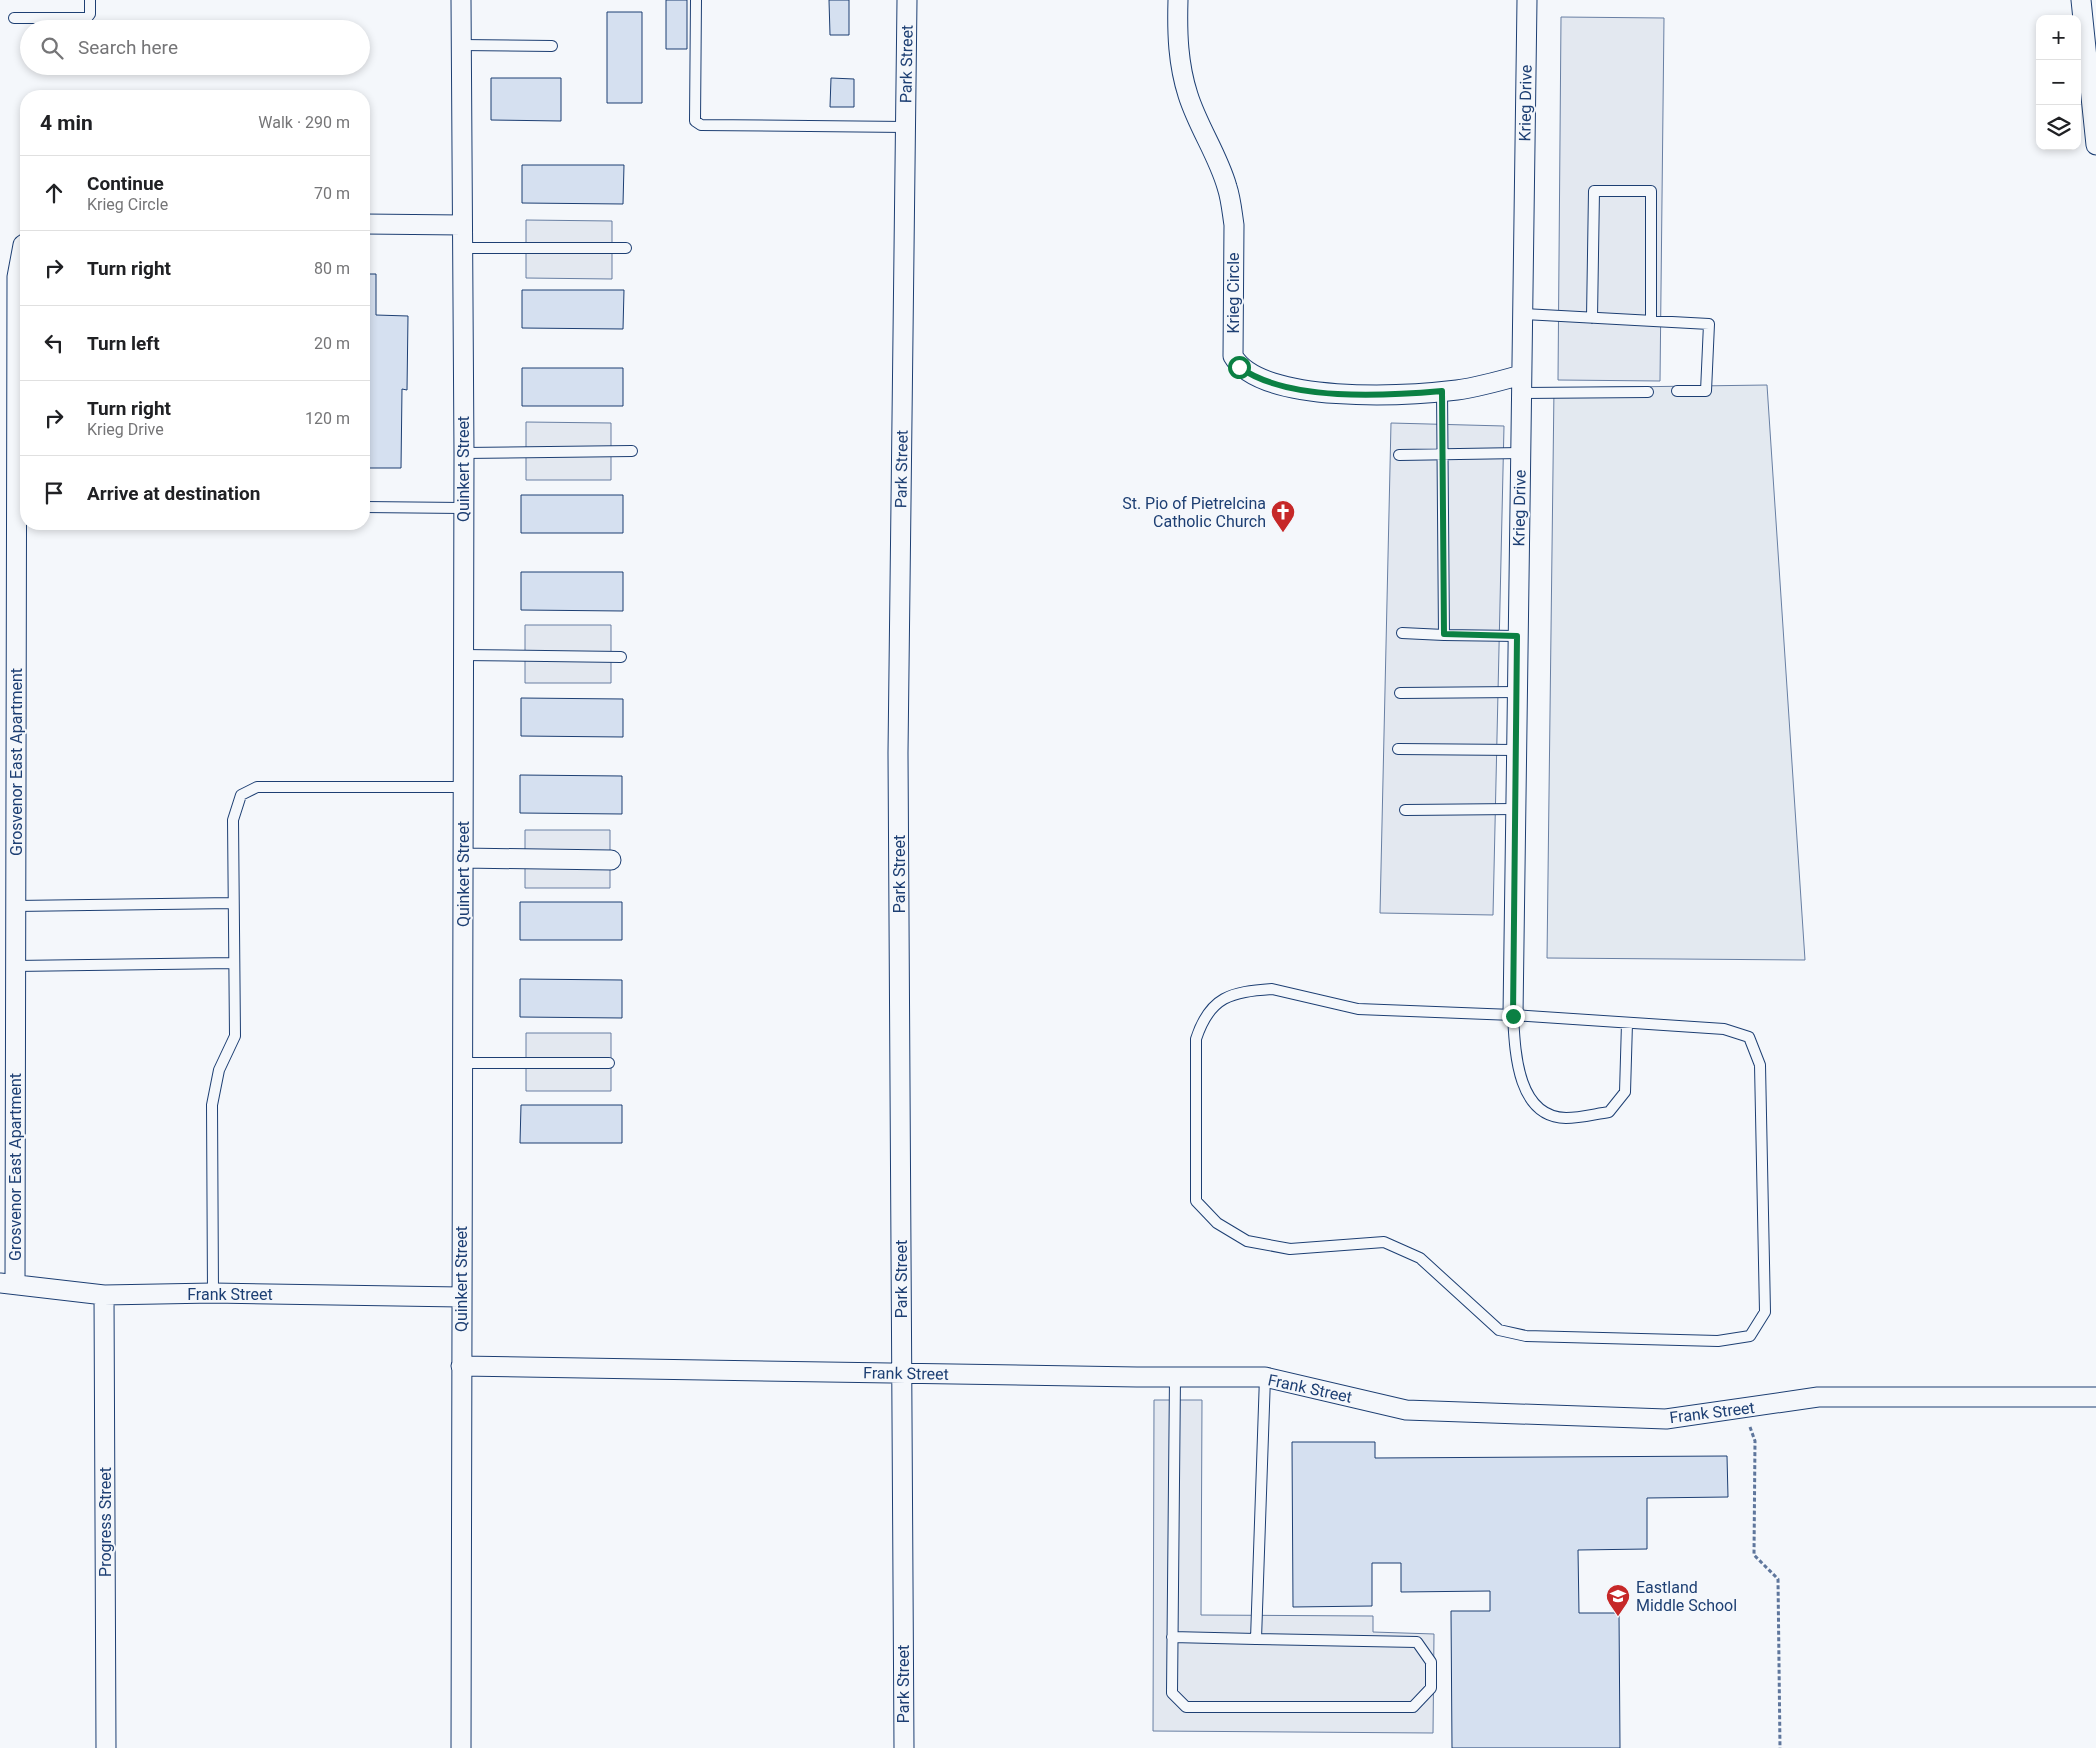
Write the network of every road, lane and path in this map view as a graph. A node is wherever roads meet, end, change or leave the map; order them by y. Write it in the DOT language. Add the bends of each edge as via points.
graph roads {
  1 [pos="90,0"];
  2 [pos="461,0"];
  3 [pos="696,0"];
  4 [pos="907,0"];
  5 [pos="1178,0"];
  6 [pos="1527,0"];
  7 [pos="2081,0"];
  8 [pos="14,18"];
  9 [pos="461,45"];
  10 [pos="552,46"];
  11 [pos="905,127"];
  12 [pos="2096,144"];
  13 [pos="370,224"];
  14 [pos="462,225"];
  15 [pos="462,248"];
  16 [pos="626,248"];
  17 [pos="20,259"];
  18 [pos="1522,314"];
  19 [pos="1592,318"];
  20 [pos="1651,321"];
  21 [pos="1520,384"];
  22 [pos="1442,391"];
  23 [pos="1677,391"];
  24 [pos="1648,392"];
  25 [pos="632,451"];
  26 [pos="1520,452"];
  27 [pos="464,453"];
  28 [pos="1443,454"];
  29 [pos="1398,455"];
  30 [pos="370,507"];
  31 [pos="462,508"];
  32 [pos="1402,634"];
  33 [pos="1444,634"];
  34 [pos="1517,636"];
  35 [pos="463,655"];
  36 [pos="621,657"];
  37 [pos="1517,692"];
  38 [pos="1400,693"];
  39 [pos="1398,749"];
  40 [pos="1516,750"];
  41 [pos="463,787"];
  42 [pos="1515,809"];
  43 [pos="1405,810"];
  44 [pos="463,858"];
  45 [pos="611,860"];
  46 [pos="233,903"];
  47 [pos="16,906"];
  48 [pos="233,963"];
  49 [pos="15,966"];
  50 [pos="1513,1016"];
  51 [pos="1627,1023"];
  52 [pos="609,1062"];
  53 [pos="462,1063"];
  54 [pos="8,1284"];
  55 [pos="213,1293"];
  56 [pos="104,1295"];
  57 [pos="460,1297"];
  58 [pos="461,1366"];
  59 [pos="901,1373"];
  60 [pos="1174,1377"];
  61 [pos="1265,1377"];
  62 [pos="2096,1398"];
  63 [pos="1744,1408"];
  64 [pos="1172,1636"];
  65 [pos="1256,1639"];
  66 [pos="106,1748"];
  67 [pos="461,1748"];
  68 [pos="904,1748"];
  69 [pos="1780,1748"];
  1 -- 8 [label="lane" via="87,18"];
  2 -- 9 [label="street, Quinkert Street"];
  3 -- 11 [label="lane" via="696,121 701,126"];
  4 -- 11 [label="street, Park Street"];
  5 -- 22 [label="street, Krieg Circle" via="1178,57 1201,132 1227,186 1232,206 1233,356 1239,367 1269,383 1332,394"];
  6 -- 18 [label="street, Krieg Drive"];
  7 -- 12 [label="street"];
  9 -- 10 [label="lane"];
  9 -- 14 [label="street, Quinkert Street"];
  11 -- 59 [label="street, Park Street" via="898,753"];
  13 -- 14 [label="street"];
  14 -- 15 [label="street, Quinkert Street"];
  15 -- 16 [label="lane"];
  15 -- 27 [label="street, Quinkert Street"];
  17 -- 47 [label="street, Grosvenor East Apartment" via="16,277"];
  18 -- 19 [label="lane"];
  18 -- 21 [label="street, Krieg Drive"];
  19 -- 20 [label="lane"];
  19 -- 20 [label="lane" via="1594,191 1651,191"];
  20 -- 23 [label="lane" via="1710,324 1706,391"];
  21 -- 22 [label="street, Krieg Circle" via="1488,384"];
  21 -- 24 [label="lane"];
  21 -- 26 [label="street, Krieg Drive"];
  22 -- 28 [label="lane"];
  25 -- 27 [label="lane"];
  26 -- 28 [label="lane"];
  26 -- 34 [label="street, Krieg Drive"];
  27 -- 31 [label="street, Quinkert Street"];
  28 -- 29 [label="lane"];
  28 -- 33 [label="lane"];
  30 -- 31 [label="lane"];
  31 -- 35 [label="street, Quinkert Street"];
  32 -- 33 [label="lane"];
  33 -- 34 [label="lane"];
  34 -- 37 [label="street, Krieg Drive"];
  35 -- 36 [label="lane"];
  35 -- 41 [label="street, Quinkert Street"];
  37 -- 38 [label="lane"];
  37 -- 40 [label="street, Krieg Drive"];
  39 -- 40 [label="lane"];
  40 -- 42 [label="street, Krieg Drive"];
  41 -- 44 [label="street, Quinkert Street"];
  41 -- 46 [label="lane" via="257,787 241,795 233,820"];
  42 -- 43 [label="lane"];
  42 -- 50 [label="street, Krieg Drive"];
  44 -- 45 [label="street"];
  44 -- 53 [label="street, Quinkert Street"];
  46 -- 47 [label="lane"];
  46 -- 48 [label="lane"];
  47 -- 49 [label="street, Grosvenor East Apartment"];
  48 -- 49 [label="lane"];
  48 -- 55 [label="lane" via="235,1036 219,1070 212,1105"];
  49 -- 54 [label="street, Grosvenor East Apartment"];
  50 -- 51 [label="lane"];
  50 -- 51 [label="lane" via="1515,1055 1525,1090 1541,1111 1565,1118 1609,1112 1625,1092"];
  50 -- 51 [label="lane" via="1358,1009 1272,989 1240,991 1216,1003 1202,1021 1196,1039 1196,1201 1217,1222 1247,1241 1290,1249 1384,1242 1420,1258 1499,1330 1526,1336 1718,1341 1750,1336 1765,1312 1760,1065 1748,1037 1724,1029"];
  52 -- 53 [label="lane"];
  53 -- 57 [label="street, Quinkert Street"];
  54 -- 56 [label="street, Frank Street"];
  55 -- 56 [label="street, Frank Street"];
  55 -- 57 [label="street, Frank Street"];
  56 -- 66 [label="street, Progress Street"];
  57 -- 58 [label="street, Quinkert Street"];
  58 -- 59 [label="street, Frank Street"];
  58 -- 67 [label="street, Quinkert Street"];
  59 -- 60 [label="street, Frank Street"];
  59 -- 68 [label="street, Park Street"];
  60 -- 61 [label="street, Frank Street"];
  60 -- 64 [label="lane"];
  61 -- 63 [label="street, Frank Street" via="1406,1410 1666,1419"];
  61 -- 65 [label="lane"];
  62 -- 63 [label="street, Frank Street" via="1818,1396"];
  63 -- 69 [label="path" via="1755,1441 1754,1555 1778,1579"];
  64 -- 65 [label="lane"];
  64 -- 65 [label="lane" via="1172,1693 1186,1707 1413,1707 1431,1688 1431,1662 1417,1642"];
}
